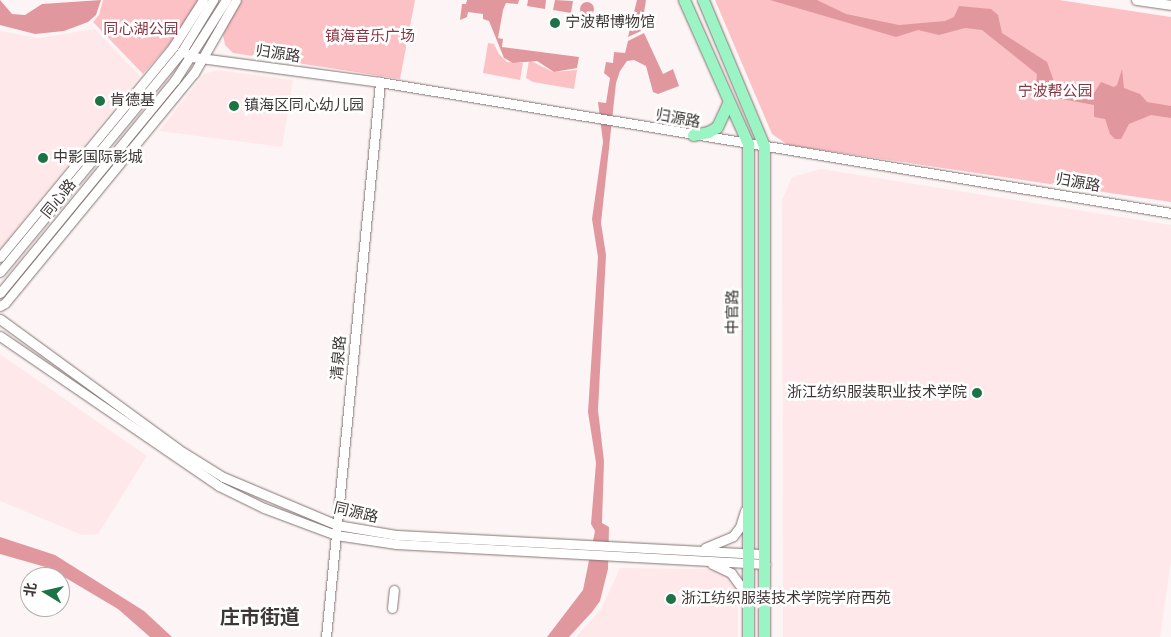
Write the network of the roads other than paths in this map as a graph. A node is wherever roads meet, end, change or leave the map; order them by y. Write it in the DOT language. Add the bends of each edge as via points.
graph roads {
  1 [pos="203,0"];
  2 [pos="213,0"];
  3 [pos="226,0"];
  4 [pos="236,0"];
  5 [pos="684,0"];
  6 [pos="703,0"];
  7 [pos="1136,0"];
  8 [pos="1171,5"];
  9 [pos="182,51"];
  10 [pos="193,57"];
  11 [pos="204,58"];
  12 [pos="380,82"];
  13 [pos="728,103"];
  14 [pos="693,135"];
  15 [pos="748,144"];
  16 [pos="764,146"];
  17 [pos="1171,213"];
  18 [pos="0,257"];
  19 [pos="0,272"];
  20 [pos="0,293"];
  21 [pos="0,306"];
  22 [pos="0,320"];
  23 [pos="0,336"];
  24 [pos="748,498"];
  25 [pos="337,524"];
  26 [pos="336,535"];
  27 [pos="697,550"];
  28 [pos="749,558"];
  29 [pos="765,559"];
  30 [pos="697,560"];
  31 [pos="394,590"];
  32 [pos="748,600"];
  33 [pos="392,608"];
  34 [pos="326,637"];
  35 [pos="748,637"];
  36 [pos="764,637"];
  1 -- 18 [label="street" via="173,47"];
  2 -- 9 [label="street, 同心路"];
  3 -- 10 [label="street, 同心路"];
  4 -- 11 [label="street"];
  5 -- 13 [label="main road, 中官路"];
  6 -- 16 [label="main road, 中官路"];
  7 -- 8 [label="street"];
  9 -- 10 [label="street, 归源路"];
  9 -- 19 [label="street, 同心路"];
  10 -- 11 [label="street, 归源路"];
  10 -- 20 [label="street, 同心路"];
  11 -- 12 [label="street, 归源路"];
  11 -- 21 [label="street" via="6,303"];
  12 -- 14 [label="street, 归源路"];
  12 -- 25 [label="street, 清泉路"];
  13 -- 14 [label="main road" via="717,127"];
  13 -- 15 [label="main road, 中官路"];
  14 -- 15 [label="street, 归源路"];
  15 -- 16 [label="street, 归源路"];
  15 -- 24 [label="main road, 中官路"];
  16 -- 17 [label="street, 归源路"];
  16 -- 29 [label="main road, 中官路"];
  22 -- 25 [label="street, 同源路" via="178,449 223,477"];
  23 -- 26 [label="street, 同源路" via="218,486 264,508"];
  24 -- 27 [label="street" via="740,527 733,536"];
  24 -- 28 [label="main road, 中官路"];
  25 -- 26 [label="street, 清泉路"];
  25 -- 27 [label="street, 同源路" via="396,535"];
  26 -- 30 [label="street, 同源路" via="396,544"];
  26 -- 34 [label="street, 清泉路"];
  27 -- 28 [label="street, 同源路"];
  28 -- 29 [label="street, 同源路"];
  28 -- 30 [label="street, 同源路"];
  28 -- 32 [label="main road, 中官路"];
  29 -- 36 [label="main road, 中官路"];
  30 -- 32 [label="street" via="731,573 740,582"];
  31 -- 33 [label="street"];
  32 -- 35 [label="main road, 中官路"];
}
